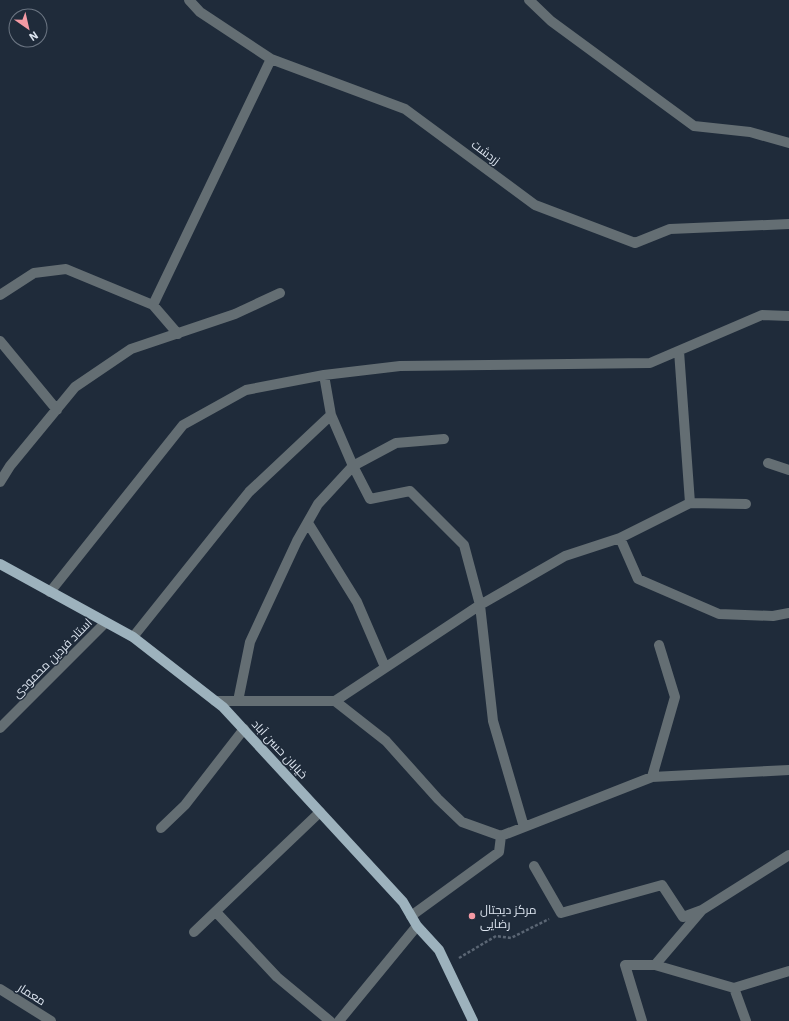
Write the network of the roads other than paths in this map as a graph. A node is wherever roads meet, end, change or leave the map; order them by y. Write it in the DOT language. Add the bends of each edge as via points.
graph roads {
  1 [pos="189,0"];
  2 [pos="529,0"];
  3 [pos="271,59"];
  4 [pos="789,143"];
  5 [pos="789,224"];
  6 [pos="280,293"];
  7 [pos="0,295"];
  8 [pos="153,305"];
  9 [pos="789,316"];
  10 [pos="178,334"];
  11 [pos="0,341"];
  12 [pos="679,351"];
  13 [pos="324,375"];
  14 [pos="57,410"];
  15 [pos="331,415"];
  16 [pos="444,440"];
  17 [pos="768,463"];
  18 [pos="353,466"];
  19 [pos="789,470"];
  20 [pos="0,482"];
  21 [pos="690,503"];
  22 [pos="746,504"];
  23 [pos="308,523"];
  24 [pos="620,538"];
  25 [pos="0,564"];
  26 [pos="50,592"];
  27 [pos="480,605"];
  28 [pos="789,613"];
  29 [pos="105,623"];
  30 [pos="133,637"];
  31 [pos="659,645"];
  32 [pos="385,667"];
  33 [pos="335,700"];
  34 [pos="215,701"];
  35 [pos="238,701"];
  36 [pos="0,728"];
  37 [pos="244,729"];
  38 [pos="789,770"];
  39 [pos="652,777"];
  40 [pos="320,812"];
  41 [pos="160,828"];
  42 [pos="524,828"];
  43 [pos="501,836"];
  44 [pos="789,855"];
  45 [pos="534,866"];
  46 [pos="702,910"];
  47 [pos="216,912"];
  48 [pos="412,916"];
  49 [pos="417,926"];
  50 [pos="194,932"];
  51 [pos="655,965"];
  52 [pos="789,971"];
  53 [pos="734,988"];
  54 [pos="0,989"];
  55 [pos="51,1021"];
  56 [pos="330,1021"];
  57 [pos="339,1021"];
  58 [pos="473,1021"];
  59 [pos="642,1021"];
  60 [pos="746,1021"];
  1 -- 3 [label="street, زردشت" via="200,12"];
  2 -- 4 [label="street" via="551,21 694,126 750,132"];
  3 -- 5 [label="street, زردشت" via="405,109 535,205 635,243 670,229"];
  3 -- 8 [label="street"];
  6 -- 10 [label="street" via="235,314"];
  7 -- 8 [label="street" via="34,273 66,268"];
  8 -- 10 [label="street"];
  9 -- 12 [label="street" via="762,315"];
  10 -- 14 [label="street" via="131,349 75,387"];
  11 -- 14 [label="street"];
  12 -- 13 [label="street" via="650,363 400,366"];
  12 -- 21 [label="street"];
  13 -- 15 [label="street"];
  13 -- 26 [label="street" via="246,390 183,425"];
  14 -- 20 [label="street" via="10,466"];
  15 -- 18 [label="street"];
  15 -- 30 [label="street" via="250,492"];
  16 -- 18 [label="street" via="396,443"];
  17 -- 19 [label="street"];
  18 -- 23 [label="street" via="318,504"];
  18 -- 27 [label="street" via="370,499 410,492 464,545"];
  21 -- 22 [label="street"];
  21 -- 24 [label="street"];
  23 -- 32 [label="street" via="357,602"];
  23 -- 35 [label="street" via="297,541 250,642"];
  24 -- 27 [label="street" via="565,556"];
  24 -- 28 [label="street" via="638,580 719,614 774,616"];
  25 -- 26 [label="main road, خیابان حسن آباد"];
  26 -- 29 [label="main road, خیابان حسن آباد"];
  27 -- 32 [label="street"];
  27 -- 42 [label="street" via="493,721"];
  29 -- 30 [label="main road, خیابان حسن آباد"];
  29 -- 36 [label="street, استاد فردین محمودی"];
  30 -- 34 [label="main road, خیابان حسن آباد"];
  31 -- 39 [label="street" via="675,697"];
  32 -- 33 [label="street"];
  33 -- 35 [label="street"];
  33 -- 43 [label="street" via="386,741 462,822"];
  34 -- 35 [label="street"];
  34 -- 37 [label="main road, خیابان حسن آباد"];
  37 -- 40 [label="main road, خیابان حسن آباد"];
  37 -- 41 [label="street" via="185,805"];
  38 -- 39 [label="street"];
  39 -- 42 [label="street"];
  40 -- 47 [label="street"];
  40 -- 48 [label="main road, خیابان حسن آباد" via="403,902"];
  42 -- 43 [label="street"];
  43 -- 48 [label="street" via="499,852"];
  44 -- 46 [label="street"];
  45 -- 46 [label="street" via="561,913 662,884 683,917"];
  46 -- 51 [label="street"];
  47 -- 50 [label="street"];
  47 -- 56 [label="street" via="277,977"];
  48 -- 49 [label="main road, خیابان حسن آباد"];
  49 -- 57 [label="street"];
  49 -- 58 [label="main road, خیابان حسن آباد" via="439,950"];
  51 -- 53 [label="street"];
  51 -- 59 [label="street" via="625,965"];
  52 -- 53 [label="street"];
  53 -- 60 [label="street"];
  54 -- 55 [label="street, معمار"];
}
